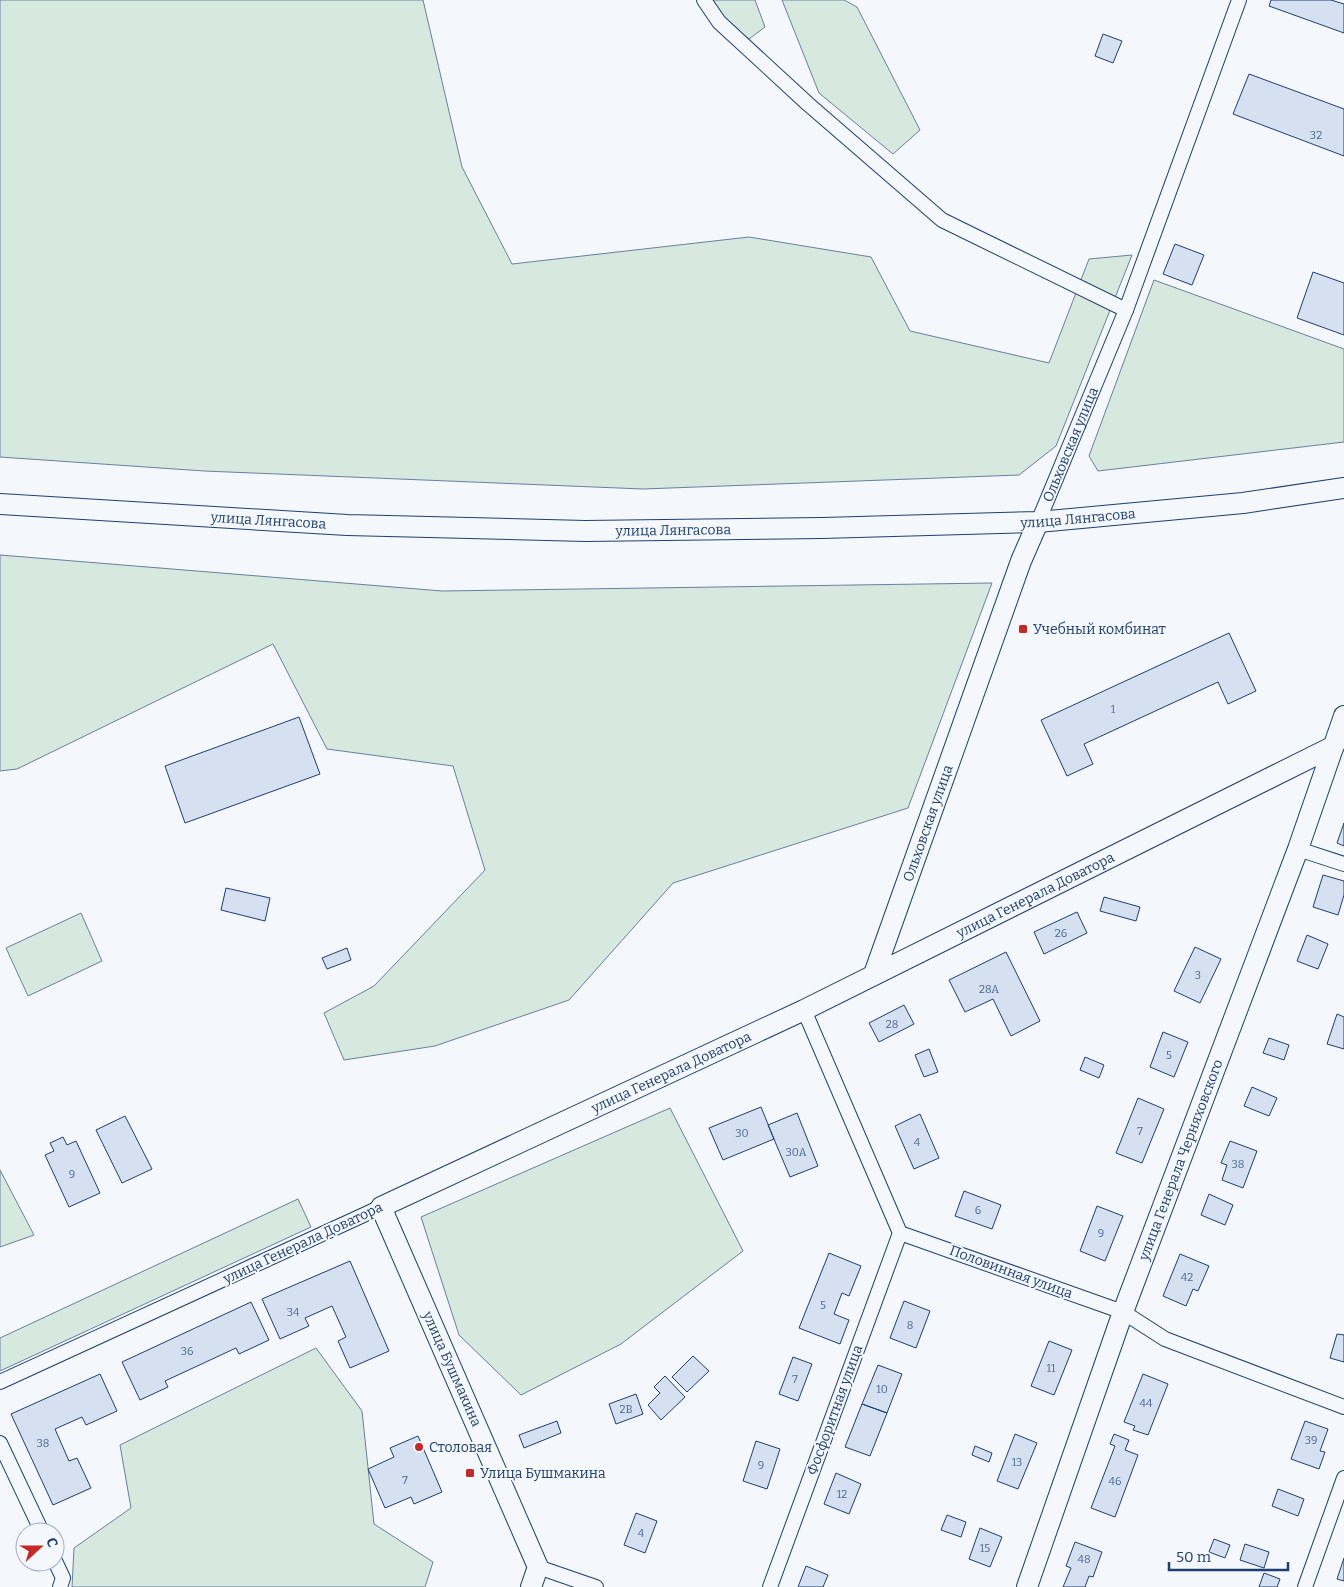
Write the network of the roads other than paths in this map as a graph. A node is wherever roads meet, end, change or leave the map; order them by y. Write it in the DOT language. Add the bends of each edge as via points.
graph roads {
  1 [pos="704,0"];
  2 [pos="1239,0"];
  3 [pos="1126,310"];
  4 [pos="1344,488"];
  5 [pos="0,504"];
  6 [pos="1038,522"];
  7 [pos="1344,716"];
  8 [pos="1339,742"];
  9 [pos="1298,848"];
  10 [pos="1344,864"];
  11 [pos="874,974"];
  12 [pos="804,1010"];
  13 [pos="381,1207"];
  14 [pos="900,1233"];
  15 [pos="1123,1312"];
  16 [pos="0,1382"];
  17 [pos="1344,1407"];
  18 [pos="0,1443"];
  19 [pos="1344,1478"];
  20 [pos="37,1522"];
  21 [pos="538,1567"];
  22 [pos="60,1572"];
  23 [pos="60,1587"];
  24 [pos="531,1587"];
  25 [pos="596,1587"];
  26 [pos="770,1587"];
  27 [pos="1027,1587"];
  28 [pos="1305,1587"];
  1 -- 3 [label="street" via="718,22 942,220"];
  2 -- 3 [label="street, Ольховская улица"];
  3 -- 6 [label="street, Ольховская улица"];
  4 -- 6 [label="street, улица Лянгасова" via="1243,503"];
  5 -- 6 [label="street, улица Лянгасова" via="347,525 585,531"];
  6 -- 11 [label="street, Ольховская улица" via="1021,560"];
  7 -- 8 [label="street, улица Генерала Черняховского"];
  8 -- 9 [label="street, улица Генерала Черняховского"];
  8 -- 11 [label="street, улица Генерала Доватора"];
  9 -- 10 [label="street"];
  9 -- 15 [label="street, улица Генерала Черняховского"];
  11 -- 12 [label="street, улица Генерала Доватора"];
  12 -- 13 [label="street, улица Генерала Доватора"];
  12 -- 14 [label="street"];
  13 -- 16 [label="street, улица Генерала Доватора"];
  13 -- 21 [label="street, улица Бушмакина"];
  14 -- 15 [label="street, Половинная улица"];
  14 -- 26 [label="street, Фосфоритная улица"];
  15 -- 17 [label="street, Половинная улица" via="1165,1339"];
  15 -- 27 [label="street, улица Генерала Черняховского"];
  18 -- 20 [label="street"];
  19 -- 28 [label="street"];
  21 -- 24 [label="street"];
  21 -- 25 [label="street"];
  22 -- 23 [label="street" via="63,1578"];
}
